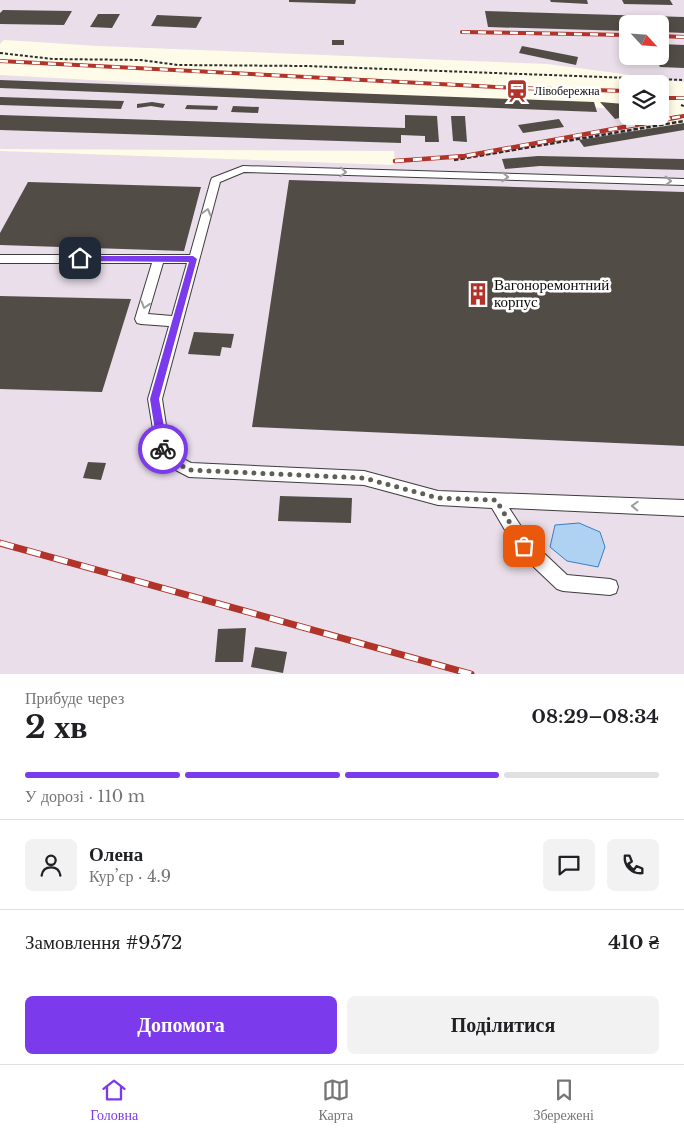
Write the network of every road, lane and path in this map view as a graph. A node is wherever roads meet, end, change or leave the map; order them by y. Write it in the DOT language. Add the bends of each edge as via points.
graph roads {
  1 [pos="0,53"];
  2 [pos="684,80"];
  3 [pos="684,121"];
  4 [pos="453,160"];
  5 [pos="684,182"];
  6 [pos="160,258"];
  7 [pos="0,259"];
  8 [pos="193,259"];
  9 [pos="177,321"];
  10 [pos="496,500"];
  11 [pos="684,508"];
  12 [pos="610,587"];
  1 -- 2 [label="path" via="178,65 306,66"];
  3 -- 4 [label="path"];
  8 -- 5 [label="lane, one-way" via="216,180 243,169"];
  6 -- 7 [label="lane"];
  6 -- 8 [label="lane"];
  6 -- 9 [label="lane, one-way" via="141,319"];
  8 -- 9 [label="lane"];
  9 -- 10 [label="lane" via="154,399 162,448 173,461 189,470 364,478 438,498"];
  11 -- 10 [label="lane, one-way"];
  10 -- 12 [label="lane" via="524,546 563,584"];
}
